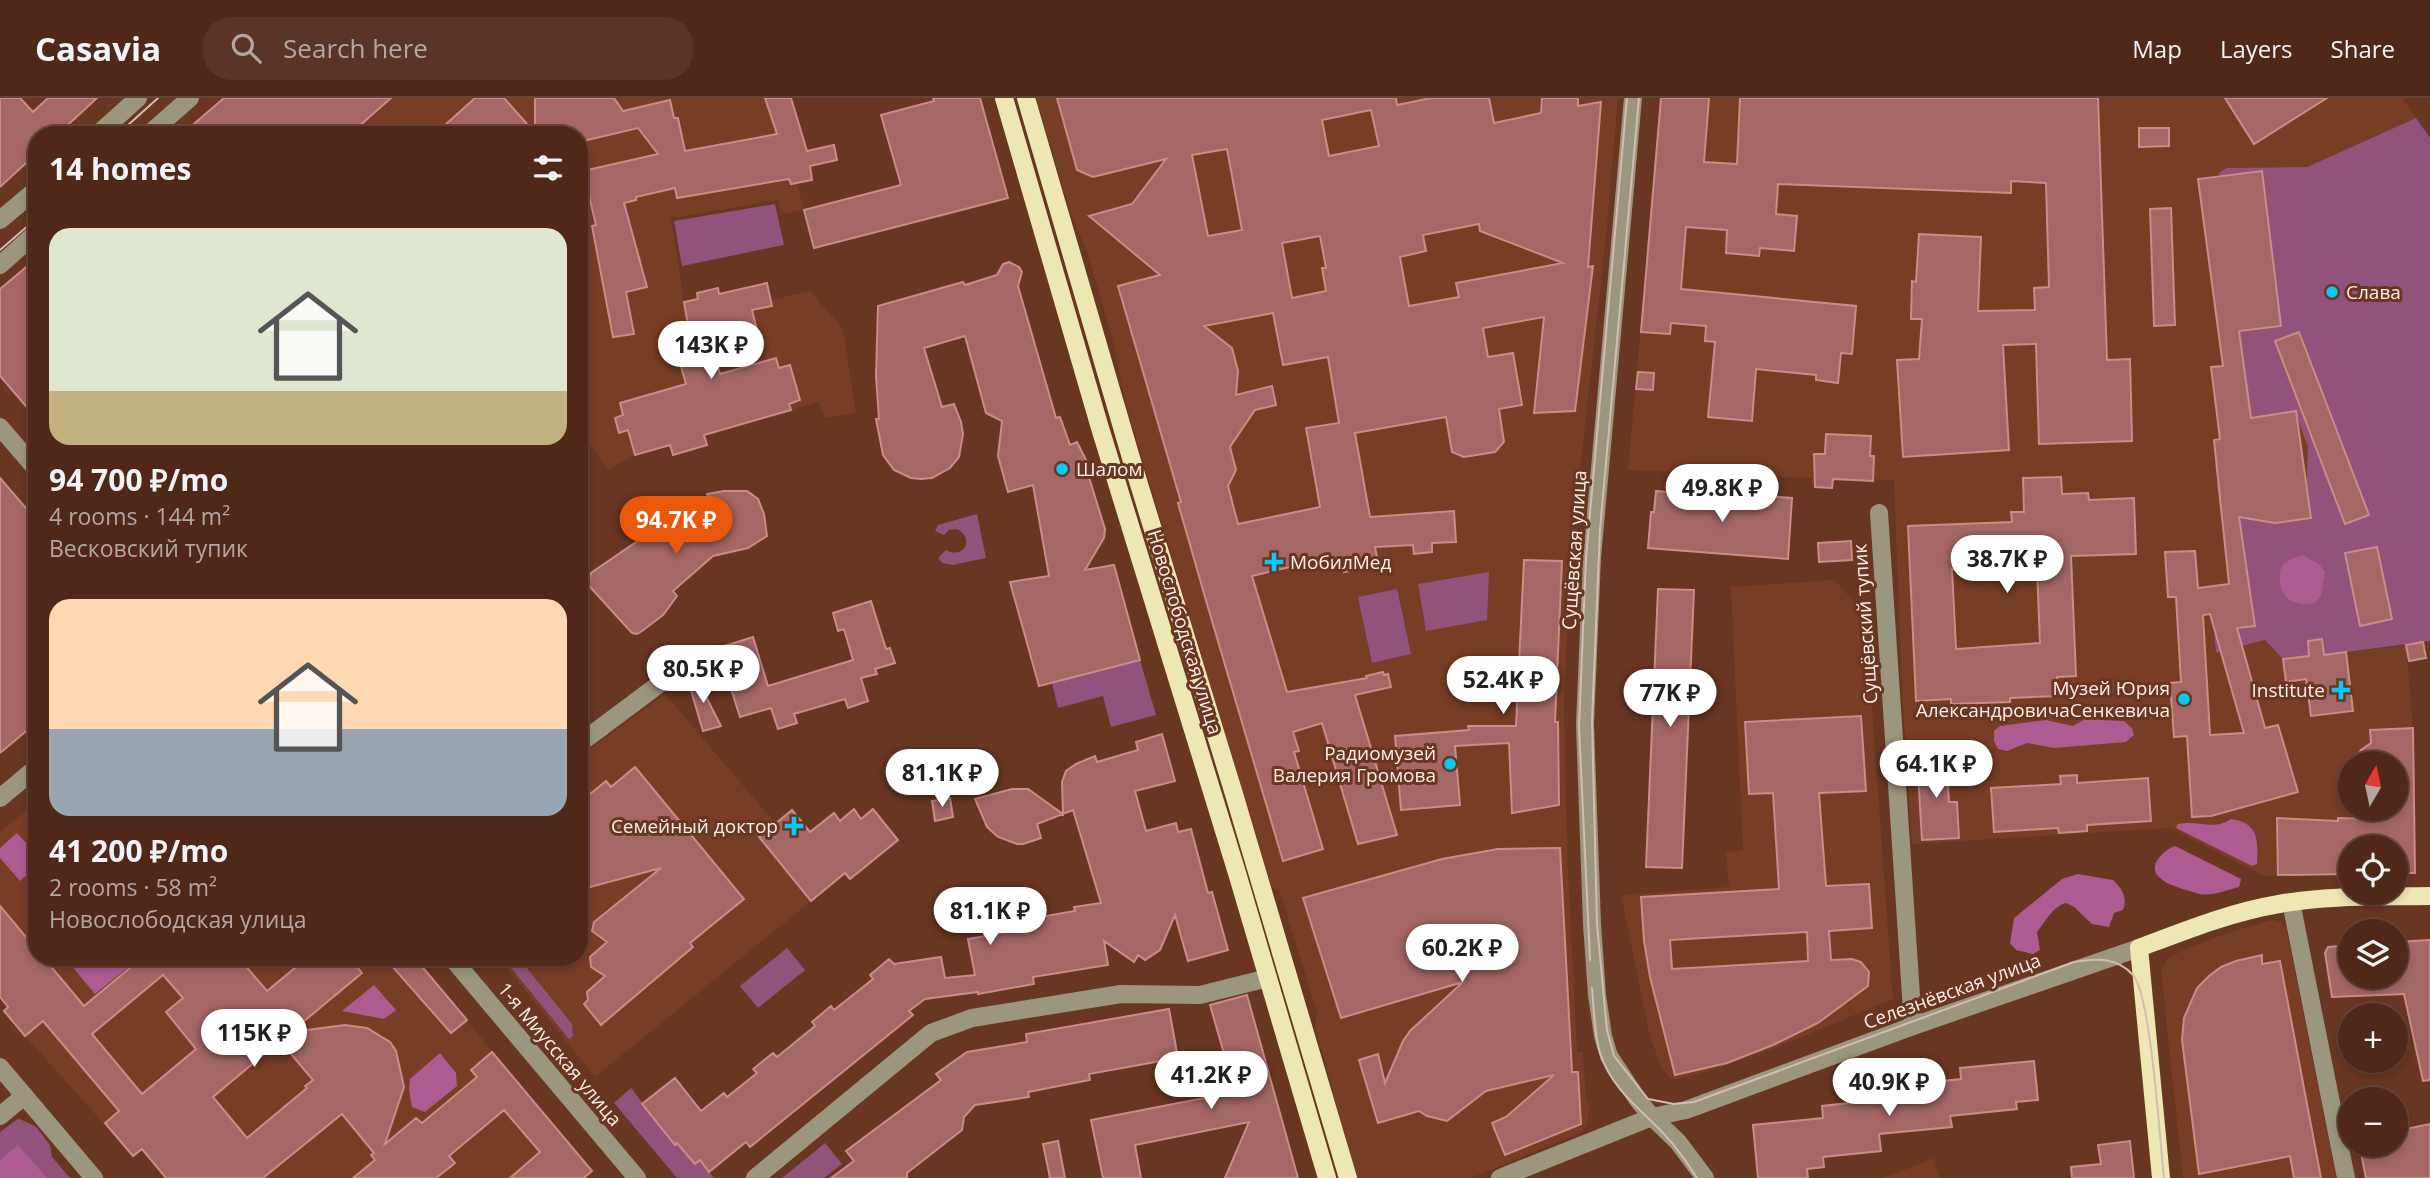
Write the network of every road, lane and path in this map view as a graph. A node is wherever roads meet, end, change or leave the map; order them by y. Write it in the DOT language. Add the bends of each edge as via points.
graph roads {
  1 [pos="138,98"];
  2 [pos="190,98"];
  3 [pos="1004,98"];
  4 [pos="1026,98"];
  5 [pos="1633,98"];
  6 [pos="107,126"];
  7 [pos="158,126"];
  8 [pos="28,197"];
  9 [pos="0,220"];
  10 [pos="28,240"];
  11 [pos="0,265"];
  12 [pos="0,427"];
  13 [pos="28,460"];
  14 [pos="1879,513"];
  15 [pos="678,670"];
  16 [pos="588,737"];
  17 [pos="28,775"];
  18 [pos="0,798"];
  19 [pos="2430,896"];
  20 [pos="2291,902"];
  21 [pos="2139,948"];
  22 [pos="459,966"];
  23 [pos="1268,978"];
  24 [pos="1913,1026"];
  25 [pos="0,1067"];
  26 [pos="24,1096"];
  27 [pos="0,1116"];
  28 [pos="1652,1117"];
  29 [pos="94,1178"];
  30 [pos="637,1178"];
  31 [pos="755,1178"];
  32 [pos="1327,1178"];
  33 [pos="1348,1178"];
  34 [pos="1500,1178"];
  35 [pos="1705,1178"];
  36 [pos="2161,1178"];
  37 [pos="2346,1178"];
  1 -- 6 [label="street"];
  2 -- 7 [label="street"];
  3 -- 23 [label="main road, Новослободская улица"];
  4 -- 33 [label="main road, Новослободская улица"];
  5 -- 28 [label="street, Сущёвская улица" via="1592,558 1585,724 1592,924 1603,1036 1609,1056"];
  8 -- 9 [label="street"];
  10 -- 11 [label="street"];
  12 -- 13 [label="street"];
  14 -- 24 [label="street, Сущёвский тупик"];
  15 -- 16 [label="street"];
  17 -- 18 [label="street"];
  19 -- 20 [label="main road, Селезнёвская улица"];
  20 -- 21 [label="main road, Селезнёвская улица" via="2229,917"];
  20 -- 37 [label="street"];
  21 -- 24 [label="street, Селезнёвская улица"];
  21 -- 36 [label="main road"];
  22 -- 30 [label="street, 1-я Миусская улица"];
  23 -- 31 [label="street" via="1200,995 1122,994 972,1018 931,1033"];
  23 -- 32 [label="main road, Новослободская улица"];
  24 -- 28 [label="street, Селезнёвская улица" via="1686,1110"];
  25 -- 26 [label="street"];
  26 -- 27 [label="street"];
  26 -- 29 [label="street"];
  28 -- 34 [label="street, Селезнёвская улица"];
  28 -- 35 [label="street, Сущёвская улица"];
}
